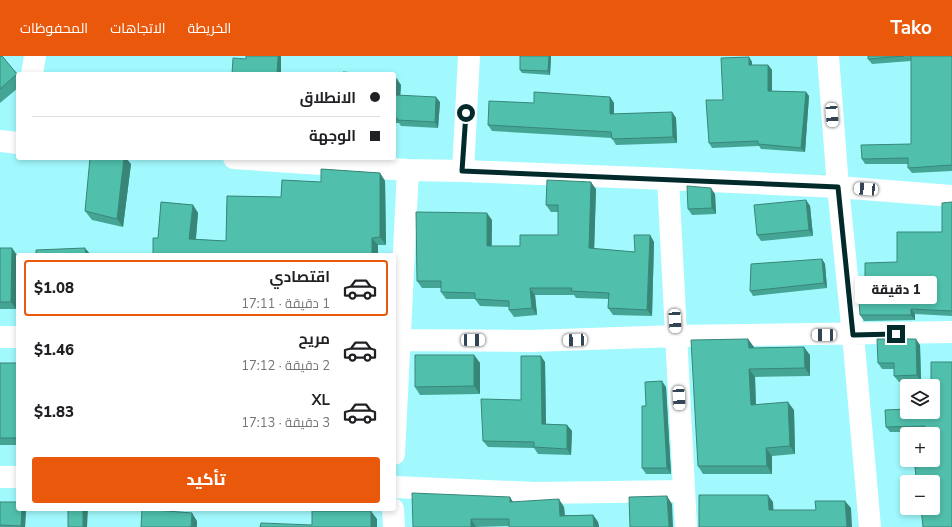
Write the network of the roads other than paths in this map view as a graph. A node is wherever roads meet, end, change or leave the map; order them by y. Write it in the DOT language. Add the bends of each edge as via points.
graph roads {
  1 [pos="35,56"];
  2 [pos="469,56"];
  3 [pos="828,56"];
  4 [pos="32,72"];
  5 [pos="0,141"];
  6 [pos="16,142"];
  7 [pos="263,160"];
  8 [pos="408,170"];
  9 [pos="462,171"];
  10 [pos="668,179"];
  11 [pos="838,187"];
  12 [pos="952,196"];
  13 [pos="952,332"];
  14 [pos="853,335"];
  15 [pos="676,336"];
  16 [pos="0,337"];
  17 [pos="16,337"];
  18 [pos="397,340"];
  19 [pos="396,378"];
  20 [pos="0,477"];
  21 [pos="16,477"];
  22 [pos="396,487"];
  23 [pos="684,491"];
  24 [pos="393,511"];
  25 [pos="394,527"];
  26 [pos="686,527"];
  27 [pos="870,527"];
  1 -- 4 [label="street"];
  2 -- 9 [label="street"];
  3 -- 11 [label="street"];
  5 -- 6 [label="street"];
  7 -- 8 [label="street"];
  8 -- 9 [label="street"];
  8 -- 18 [label="street"];
  9 -- 10 [label="street"];
  10 -- 11 [label="street"];
  10 -- 15 [label="street"];
  11 -- 12 [label="street"];
  11 -- 14 [label="street"];
  13 -- 14 [label="street"];
  14 -- 15 [label="street"];
  14 -- 27 [label="street"];
  15 -- 18 [label="street" via="531,341"];
  15 -- 23 [label="street"];
  16 -- 17 [label="street"];
  18 -- 19 [label="street"];
  20 -- 21 [label="street"];
  22 -- 23 [label="street" via="536,493"];
  23 -- 26 [label="street"];
  24 -- 25 [label="street"];
}
